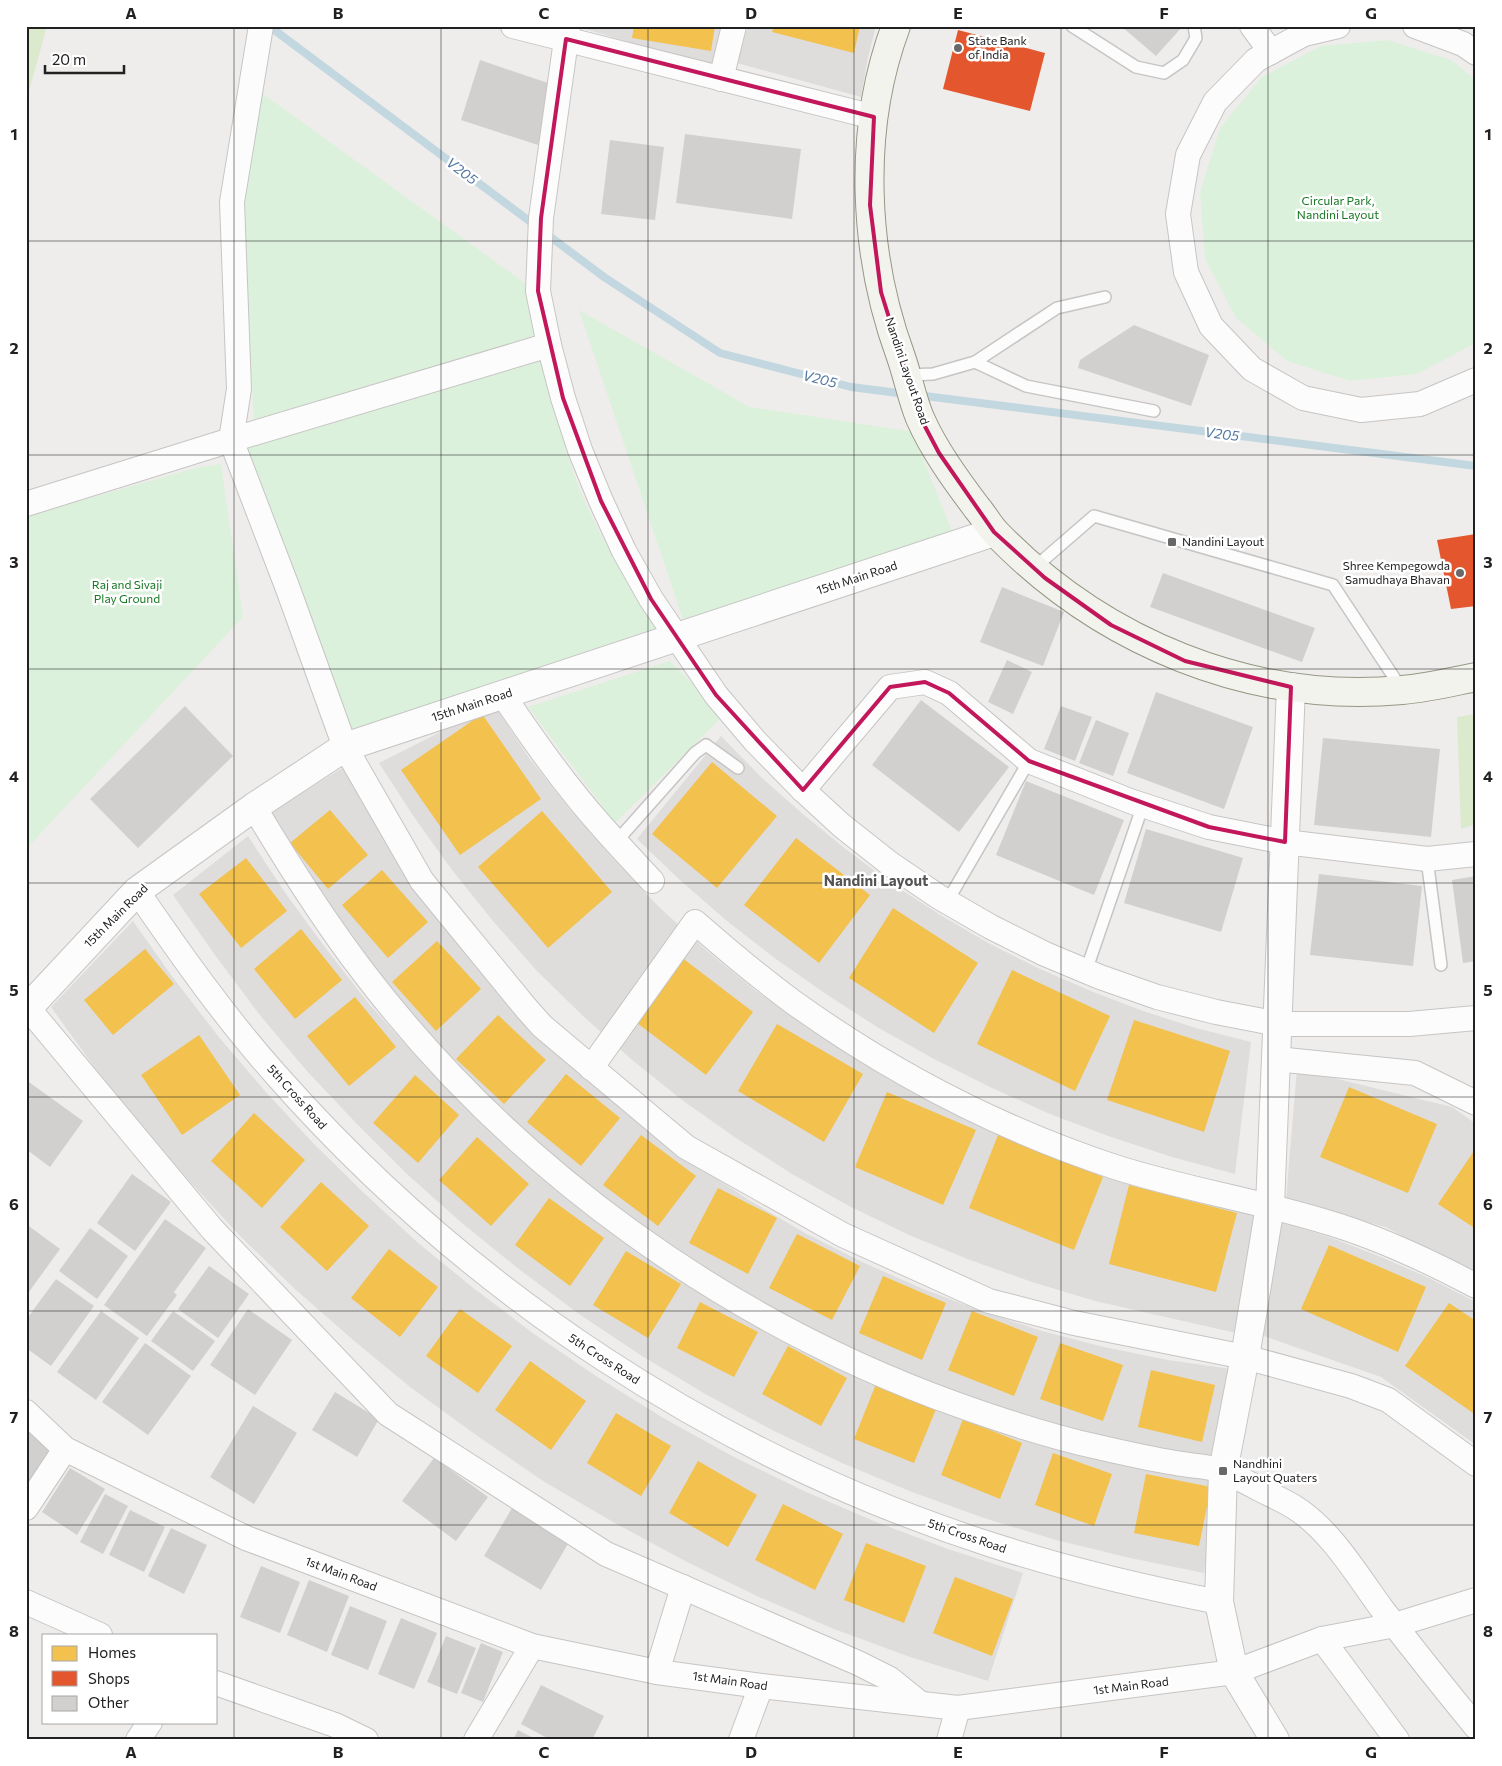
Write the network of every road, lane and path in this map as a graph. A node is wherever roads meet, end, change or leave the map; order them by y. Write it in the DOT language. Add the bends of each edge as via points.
graph roads {
  1 [pos="513,26"];
  2 [pos="734,26"];
  3 [pos="896,26"];
  4 [pos="1072,26"];
  5 [pos="1194,26"];
  6 [pos="1252,26"];
  7 [pos="1338,26"];
  8 [pos="1415,26"];
  9 [pos="260,30"];
  10 [pos="567,33"];
  11 [pos="1271,52"];
  12 [pos="1476,53"];
  13 [pos="721,79"];
  14 [pos="874,117"];
  15 [pos="1105,297"];
  16 [pos="549,345"];
  17 [pos="975,362"];
  18 [pos="907,375"];
  19 [pos="1476,380"];
  20 [pos="1154,411"];
  21 [pos="231,440"];
  22 [pos="26,504"];
  23 [pos="994,532"];
  24 [pos="1034,568"];
  25 [pos="678,637"];
  26 [pos="1476,677"];
  27 [pos="1291,687"];
  28 [pos="1402,690"];
  29 [pos="503,695"];
  30 [pos="345,747"];
  31 [pos="1030,761"];
  32 [pos="738,768"];
  33 [pos="803,790"];
  34 [pos="1142,805"];
  35 [pos="254,807"];
  36 [pos="616,842"];
  37 [pos="1285,842"];
  38 [pos="1476,854"];
  39 [pos="1427,859"];
  40 [pos="652,881"];
  41 [pos="137,891"];
  42 [pos="947,902"];
  43 [pos="1441,965"];
  44 [pos="1086,971"];
  45 [pos="27,1008"];
  46 [pos="1476,1018"];
  47 [pos="1278,1024"];
  48 [pos="1276,1059"];
  49 [pos="591,1068"];
  50 [pos="1476,1103"];
  51 [pos="1270,1206"];
  52 [pos="1476,1286"];
  53 [pos="1245,1357"];
  54 [pos="26,1412"];
  55 [pos="65,1449"];
  56 [pos="1476,1464"];
  57 [pos="1223,1471"];
  58 [pos="26,1508"];
  59 [pos="684,1587"];
  60 [pos="1476,1600"];
  61 [pos="26,1602"];
  62 [pos="1219,1602"];
  63 [pos="1395,1625"];
  64 [pos="98,1634"];
  65 [pos="1322,1639"];
  66 [pos="532,1646"];
  67 [pos="657,1672"];
  68 [pos="1234,1672"];
  69 [pos="218,1684"];
  70 [pos="761,1686"];
  71 [pos="922,1704"];
  72 [pos="958,1708"];
  73 [pos="149,1724"];
  74 [pos="1476,1727"];
  75 [pos="330,1732"];
  76 [pos="138,1740"];
  77 [pos="366,1740"];
  78 [pos="476,1740"];
  79 [pos="741,1740"];
  80 [pos="949,1740"];
  81 [pos="1275,1740"];
  82 [pos="1397,1740"];
  1 -- 10 [label="street"];
  2 -- 13 [label="street"];
  3 -- 14 [label="main road, Nandini Layout Road"];
  4 -- 5 [label="lane" via="1136,67 1164,73 1183,60 1196,38"];
  6 -- 11 [label="street"];
  7 -- 11 [label="street" via="1304,34"];
  8 -- 12 [label="street" via="1463,44"];
  9 -- 21 [label="street" via="232,202 239,389"];
  10 -- 13 [label="street"];
  10 -- 16 [label="street" via="541,218 538,291"];
  11 -- 19 [label="street" via="1256,60 1215,102 1188,155 1178,214 1184,263 1211,326 1252,369 1303,398 1361,410 1420,404"];
  13 -- 14 [label="street"];
  14 -- 18 [label="main road, Nandini Layout Road" via="870,170 873,248 892,334"];
  15 -- 17 [label="lane" via="1058,308"];
  16 -- 21 [label="street"];
  16 -- 25 [label="street" via="580,450 601,502 624,552"];
  17 -- 18 [label="lane" via="933,374"];
  17 -- 20 [label="lane" via="1026,386"];
  18 -- 23 [label="main road, Nandini Layout Road" via="920,417 939,453"];
  21 -- 22 [label="street"];
  21 -- 30 [label="street"];
  23 -- 24 [label="main road, Nandini Layout Road"];
  23 -- 25 [label="street, 15th Main Road"];
  24 -- 27 [label="main road, Nandini Layout Road" via="1077,603 1148,644 1224,673"];
  24 -- 28 [label="lane" via="1094,516 1333,585"];
  25 -- 29 [label="street, 15th Main Road"];
  25 -- 33 [label="street" via="716,695"];
  26 -- 28 [label="main road, Nandini Layout Road"];
  27 -- 28 [label="main road, Nandini Layout Road" via="1357,692"];
  27 -- 37 [label="street"];
  29 -- 30 [label="street, 15th Main Road"];
  29 -- 36 [label="street" via="573,792"];
  30 -- 35 [label="street, 15th Main Road"];
  30 -- 49 [label="street" via="422,881 542,1026"];
  31 -- 33 [label="street" via="949,693 925,682 890,688"];
  31 -- 34 [label="street"];
  31 -- 42 [label="lane"];
  32 -- 36 [label="lane" via="706,745 695,753"];
  33 -- 42 [label="street" via="889,863"];
  34 -- 37 [label="street" via="1209,827"];
  34 -- 44 [label="lane"];
  35 -- 41 [label="street, 15th Main Road"];
  35 -- 57 [label="street" via="326,921 372,983 454,1078 552,1170 660,1252 775,1323 836,1354 960,1406 1090,1445"];
  36 -- 40 [label="street"];
  37 -- 39 [label="street"];
  37 -- 47 [label="street"];
  38 -- 39 [label="street"];
  39 -- 43 [label="lane"];
  41 -- 45 [label="street, 15th Main Road"];
  41 -- 62 [label="street, 5th Cross Road" via="228,1018 332,1135 446,1241 569,1336 635,1379 772,1456 916,1519 1066,1568"];
  42 -- 44 [label="street" via="998,931"];
  44 -- 47 [label="street" via="1157,997"];
  45 -- 59 [label="street" via="212,1229 388,1414 606,1554"];
  46 -- 47 [label="street" via="1409,1024"];
  47 -- 48 [label="street"];
  48 -- 50 [label="street" via="1415,1073"];
  48 -- 51 [label="street"];
  49 -- 51 [label="street" via="695,922 740,961 838,1033 960,1104 1020,1131 1116,1167 1207,1193"];
  49 -- 53 [label="street" via="686,1147 843,1235 989,1300 1074,1323"];
  51 -- 52 [label="street" via="1376,1239"];
  51 -- 53 [label="street"];
  53 -- 56 [label="street" via="1327,1378 1388,1400"];
  53 -- 57 [label="street"];
  54 -- 55 [label="street, 1st Main Road"];
  55 -- 58 [label="street"];
  55 -- 66 [label="street, 1st Main Road" via="246,1538"];
  57 -- 62 [label="street"];
  57 -- 63 [label="street" via="1295,1507 1321,1527"];
  59 -- 67 [label="street"];
  59 -- 71 [label="street" via="858,1663 890,1679"];
  60 -- 63 [label="street, 1st Main Road"];
  61 -- 64 [label="street"];
  62 -- 68 [label="street"];
  63 -- 65 [label="street, 1st Main Road"];
  63 -- 74 [label="street"];
  65 -- 68 [label="street, 1st Main Road"];
  65 -- 82 [label="street"];
  66 -- 67 [label="street, 1st Main Road"];
  66 -- 78 [label="street"];
  67 -- 70 [label="street, 1st Main Road"];
  68 -- 72 [label="street, 1st Main Road"];
  68 -- 81 [label="street"];
  69 -- 75 [label="street"];
  70 -- 71 [label="street, 1st Main Road"];
  70 -- 79 [label="street"];
  71 -- 72 [label="street, 1st Main Road"];
  72 -- 80 [label="street"];
  73 -- 76 [label="street"];
  75 -- 77 [label="street"];
}
